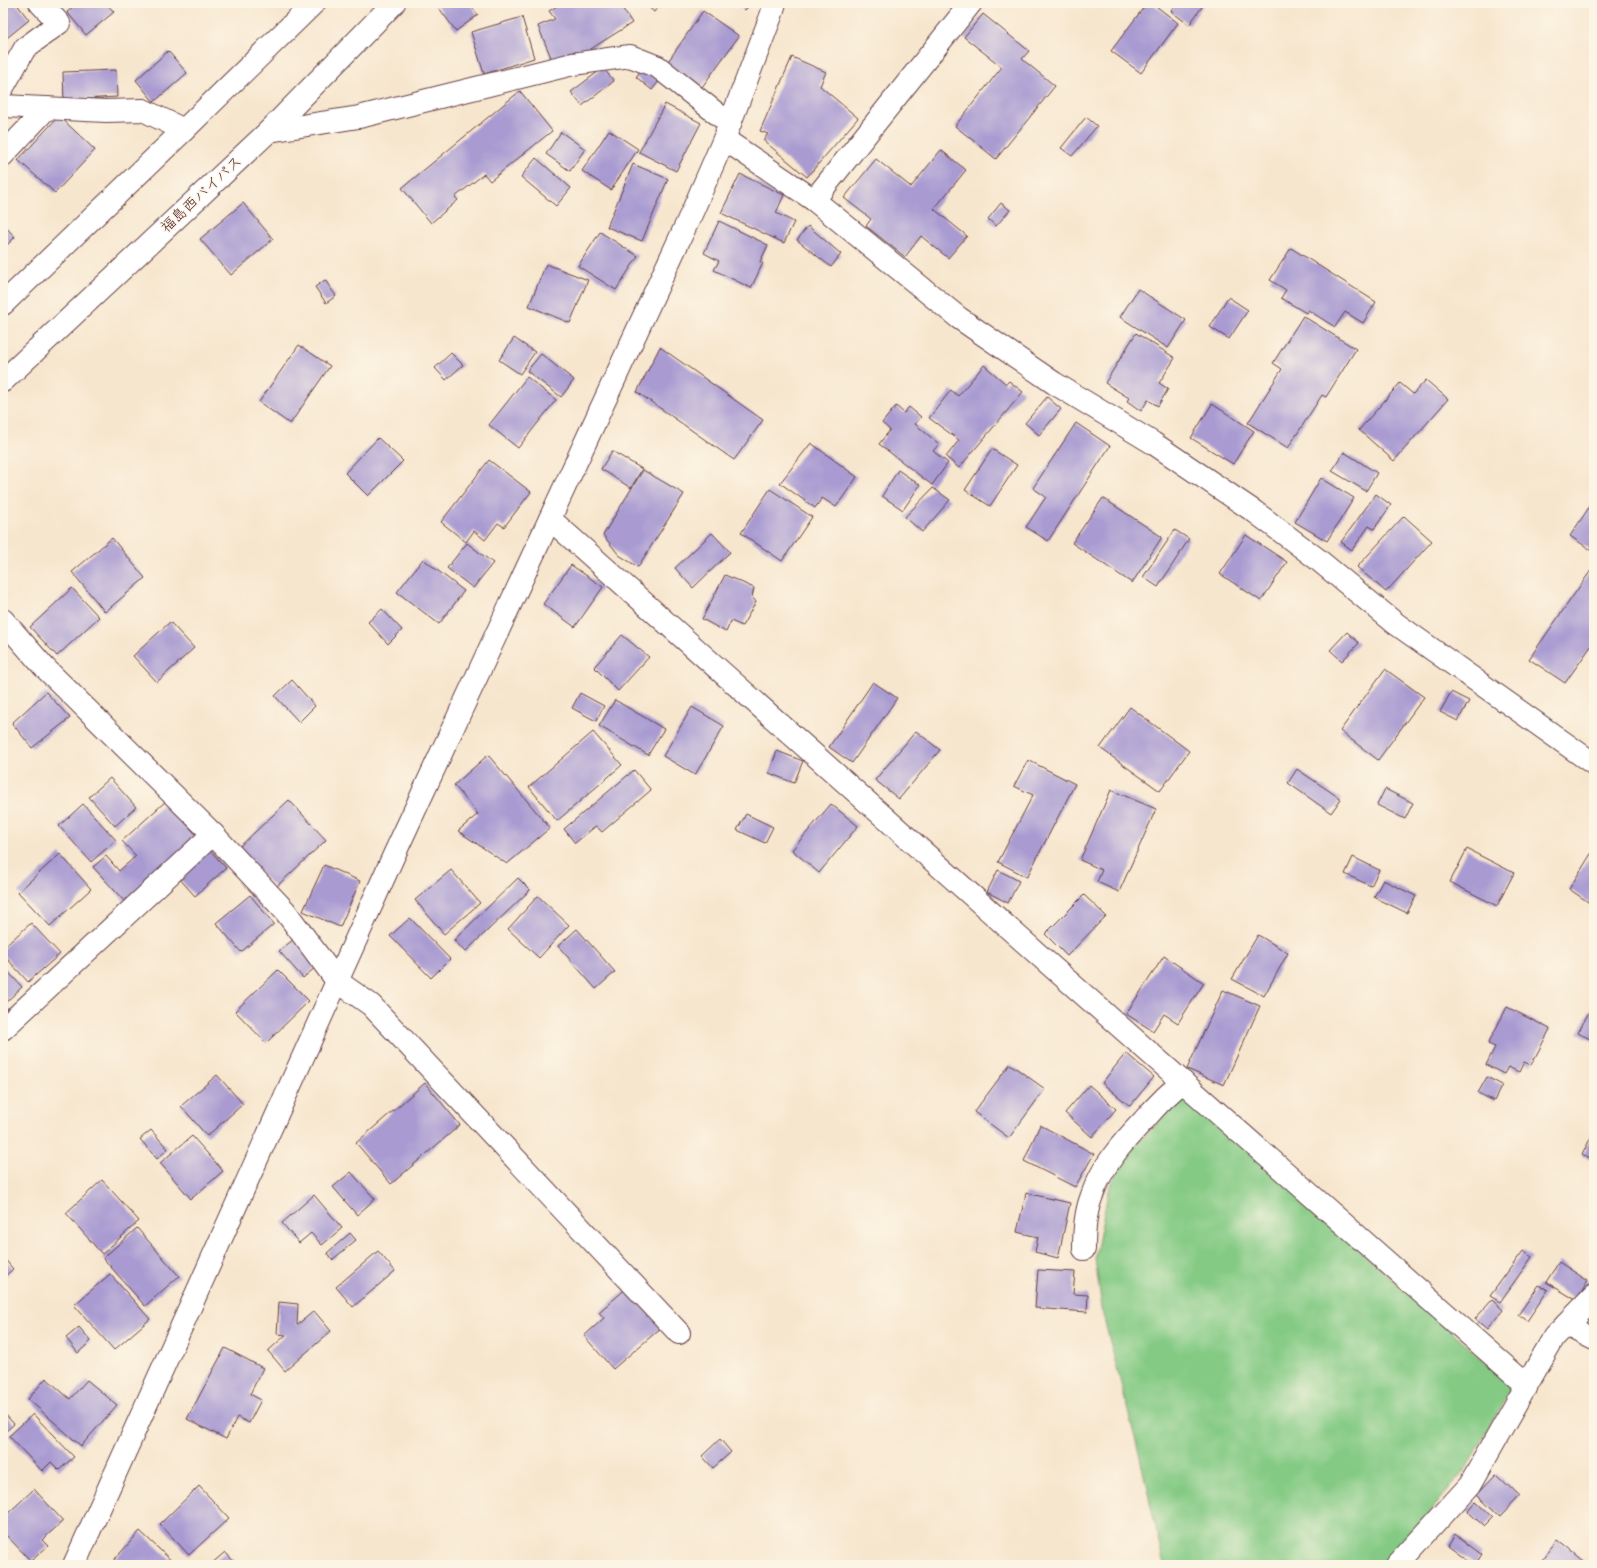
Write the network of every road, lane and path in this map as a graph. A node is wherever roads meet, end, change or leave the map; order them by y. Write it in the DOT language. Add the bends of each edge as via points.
graph roads {
  1 [pos="40,3"];
  2 [pos="314,3"];
  3 [pos="394,3"];
  4 [pos="774,3"];
  5 [pos="971,3"];
  6 [pos="6,73"];
  7 [pos="3,106"];
  8 [pos="47,108"];
  9 [pos="184,130"];
  10 [pos="269,130"];
  11 [pos="727,131"];
  12 [pos="3,155"];
  13 [pos="814,200"];
  14 [pos="3,304"];
  15 [pos="3,381"];
  16 [pos="550,519"];
  17 [pos="3,620"];
  18 [pos="1594,764"];
  19 [pos="213,834"];
  20 [pos="337,981"];
  21 [pos="3,1029"];
  22 [pos="1183,1082"];
  23 [pos="1084,1249"];
  24 [pos="1594,1296"];
  25 [pos="1566,1325"];
  26 [pos="679,1333"];
  27 [pos="1594,1339"];
  28 [pos="1526,1388"];
  29 [pos="74,1565"];
  30 [pos="1397,1565"];
  1 -- 6 [label="main road" via="59,24 25,48"];
  2 -- 9 [label="main road"];
  3 -- 10 [label="main road, 福島西バイパス"];
  4 -- 11 [label="main road"];
  5 -- 13 [label="main road"];
  7 -- 8 [label="main road"];
  8 -- 9 [label="main road" via="143,110"];
  8 -- 12 [label="main road"];
  9 -- 14 [label="main road"];
  10 -- 11 [label="main road" via="359,117 573,64 630,56 658,67"];
  10 -- 15 [label="main road, 福島西バイパス"];
  11 -- 13 [label="main road"];
  11 -- 16 [label="main road"];
  13 -- 18 [label="main road" via="959,318 1054,383 1153,443 1255,512 1395,623"];
  16 -- 20 [label="main road"];
  16 -- 22 [label="main road"];
  17 -- 19 [label="main road" via="44,667"];
  19 -- 20 [label="main road" via="285,911"];
  19 -- 21 [label="main road"];
  20 -- 26 [label="main road" via="371,1005"];
  20 -- 29 [label="main road"];
  22 -- 23 [label="main road" via="1169,1093 1117,1150 1100,1177 1090,1198 1084,1226"];
  22 -- 28 [label="main road" via="1522,1381"];
  24 -- 25 [label="main road"];
  25 -- 27 [label="main road"];
  25 -- 28 [label="main road" via="1554,1338"];
  28 -- 30 [label="main road" via="1470,1485"];
}
